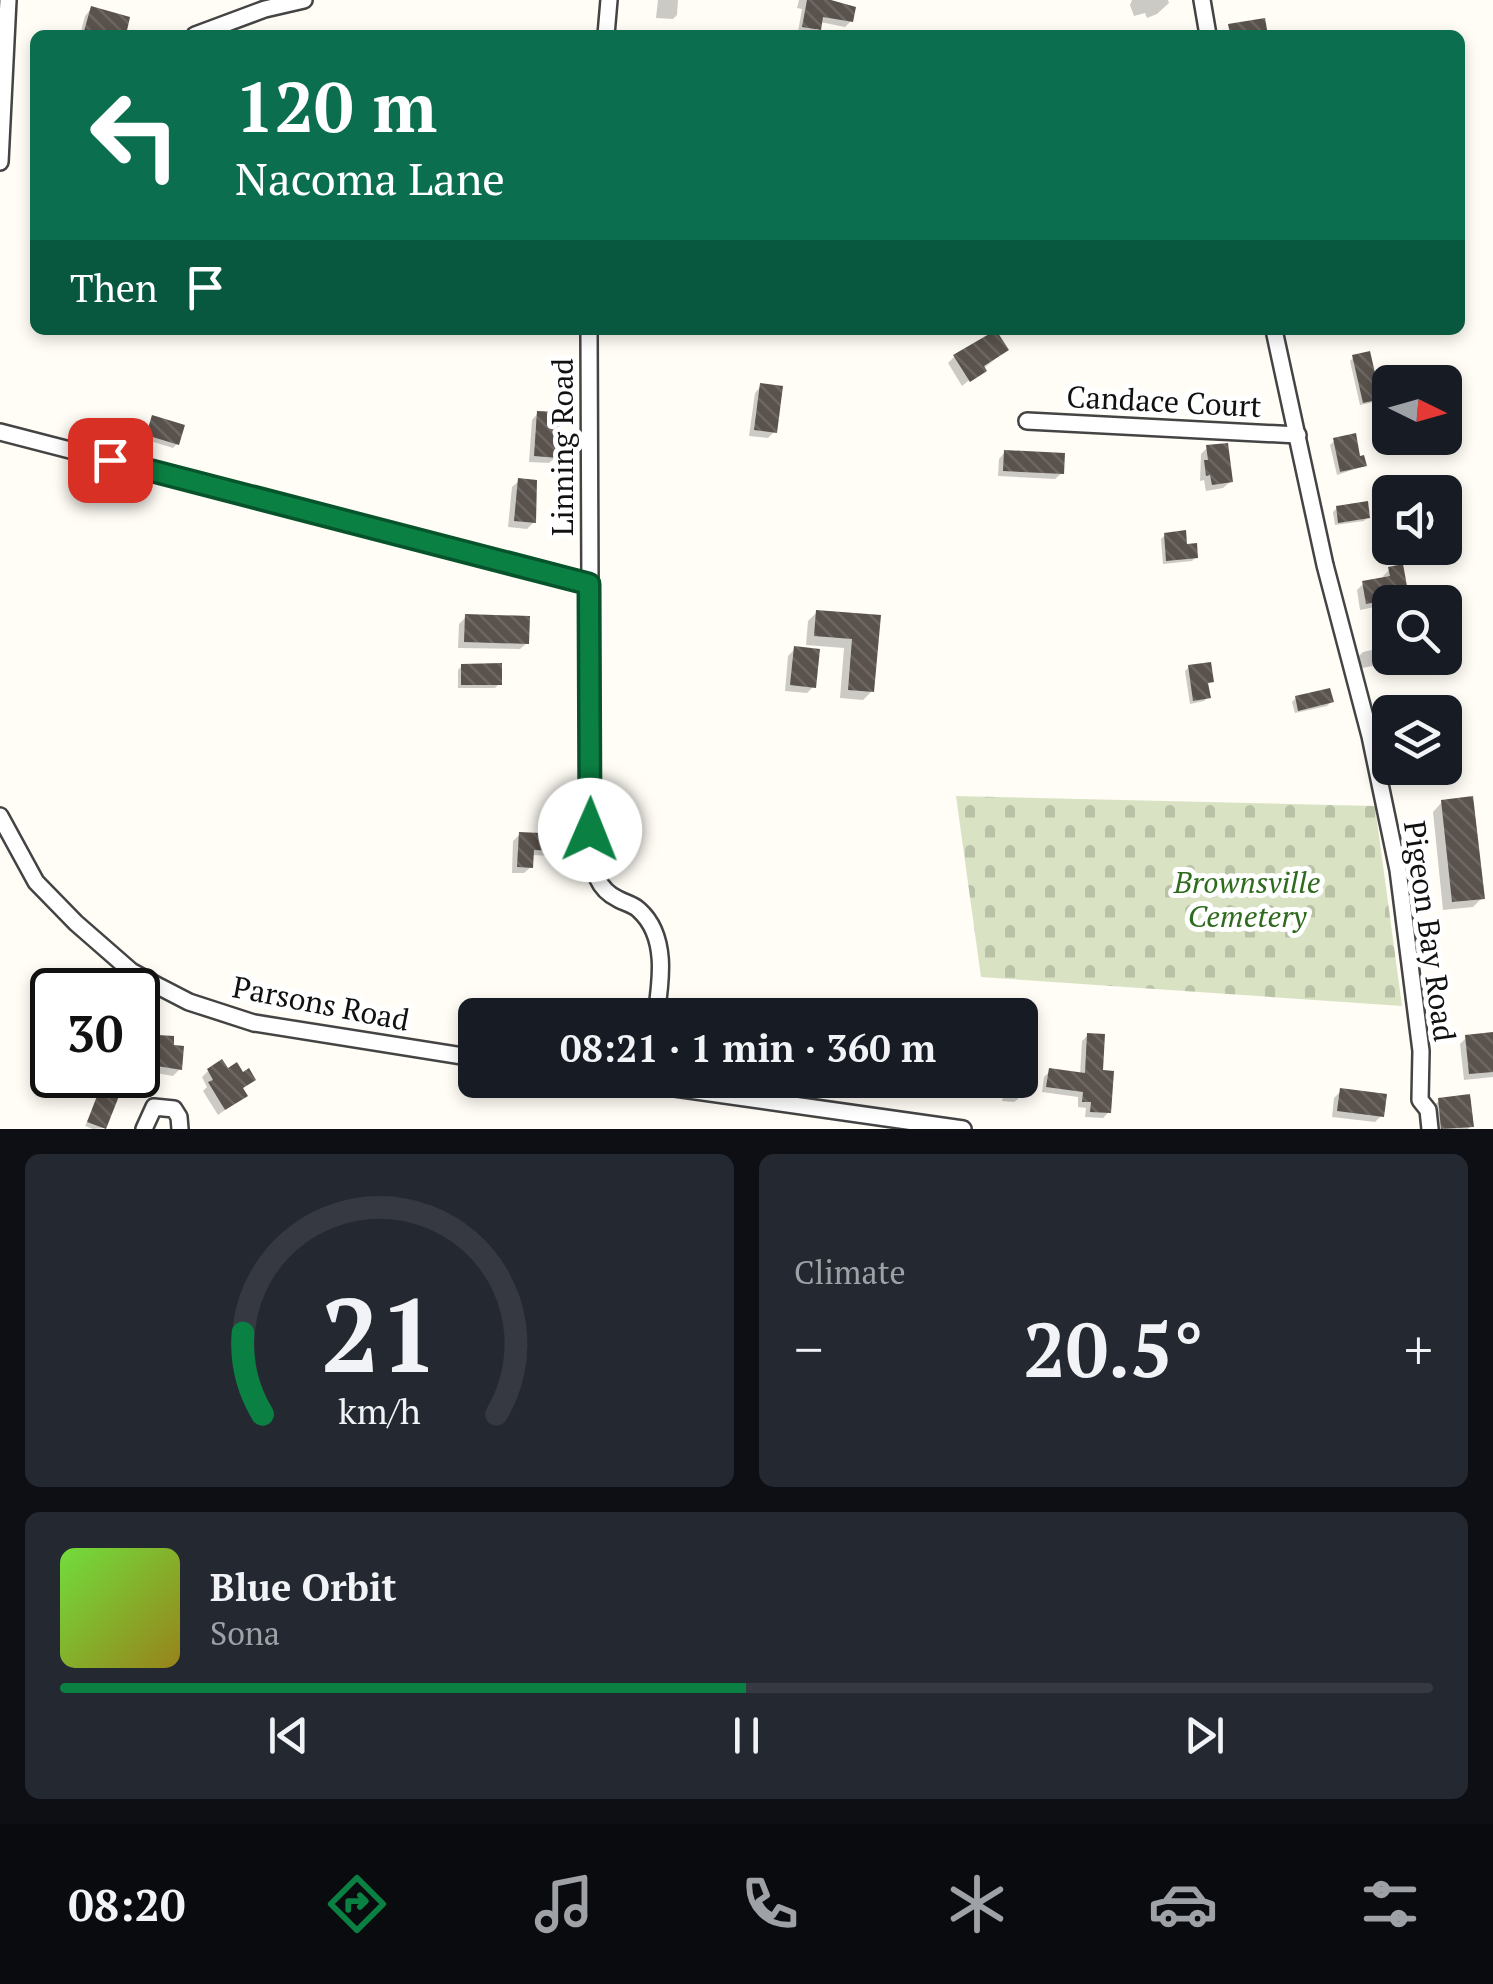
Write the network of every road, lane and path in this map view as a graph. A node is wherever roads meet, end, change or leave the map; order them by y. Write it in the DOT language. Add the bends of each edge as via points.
graph roads {
  1 [pos="8,0"];
  2 [pos="304,0"];
  3 [pos="608,0"];
  4 [pos="1202,0"];
  5 [pos="209,30"];
  6 [pos="606,30"];
  7 [pos="1207,30"];
  8 [pos="0,162"];
  9 [pos="589,335"];
  10 [pos="1275,335"];
  11 [pos="1028,420"];
  12 [pos="0,432"];
  13 [pos="1298,436"];
  14 [pos="589,584"];
  15 [pos="0,816"];
  16 [pos="658,998"];
  17 [pos="458,1055"];
  18 [pos="755,1098"];
  19 [pos="144,1129"];
  20 [pos="180,1129"];
  21 [pos="963,1129"];
  22 [pos="1430,1129"];
  1 -- 8 [label="street"];
  2 -- 5 [label="street"];
  3 -- 6 [label="street"];
  4 -- 7 [label="street"];
  9 -- 14 [label="street, Linning Road"];
  10 -- 13 [label="street, Pigeon Bay Road"];
  11 -- 13 [label="street, Candace Court"];
  12 -- 14 [label="street"];
  13 -- 22 [label="street, Pigeon Bay Road" via="1398,870 1421,1051 1420,1100"];
  14 -- 16 [label="street, Linning Road" via="594,874 606,891 640,911 654,933 662,965"];
  15 -- 17 [label="street, Parsons Road" via="36,882 131,971 160,987 254,1022"];
  18 -- 21 [label="street"];
  19 -- 20 [label="street" via="154,1107 162,1106 174,1109"];
}
